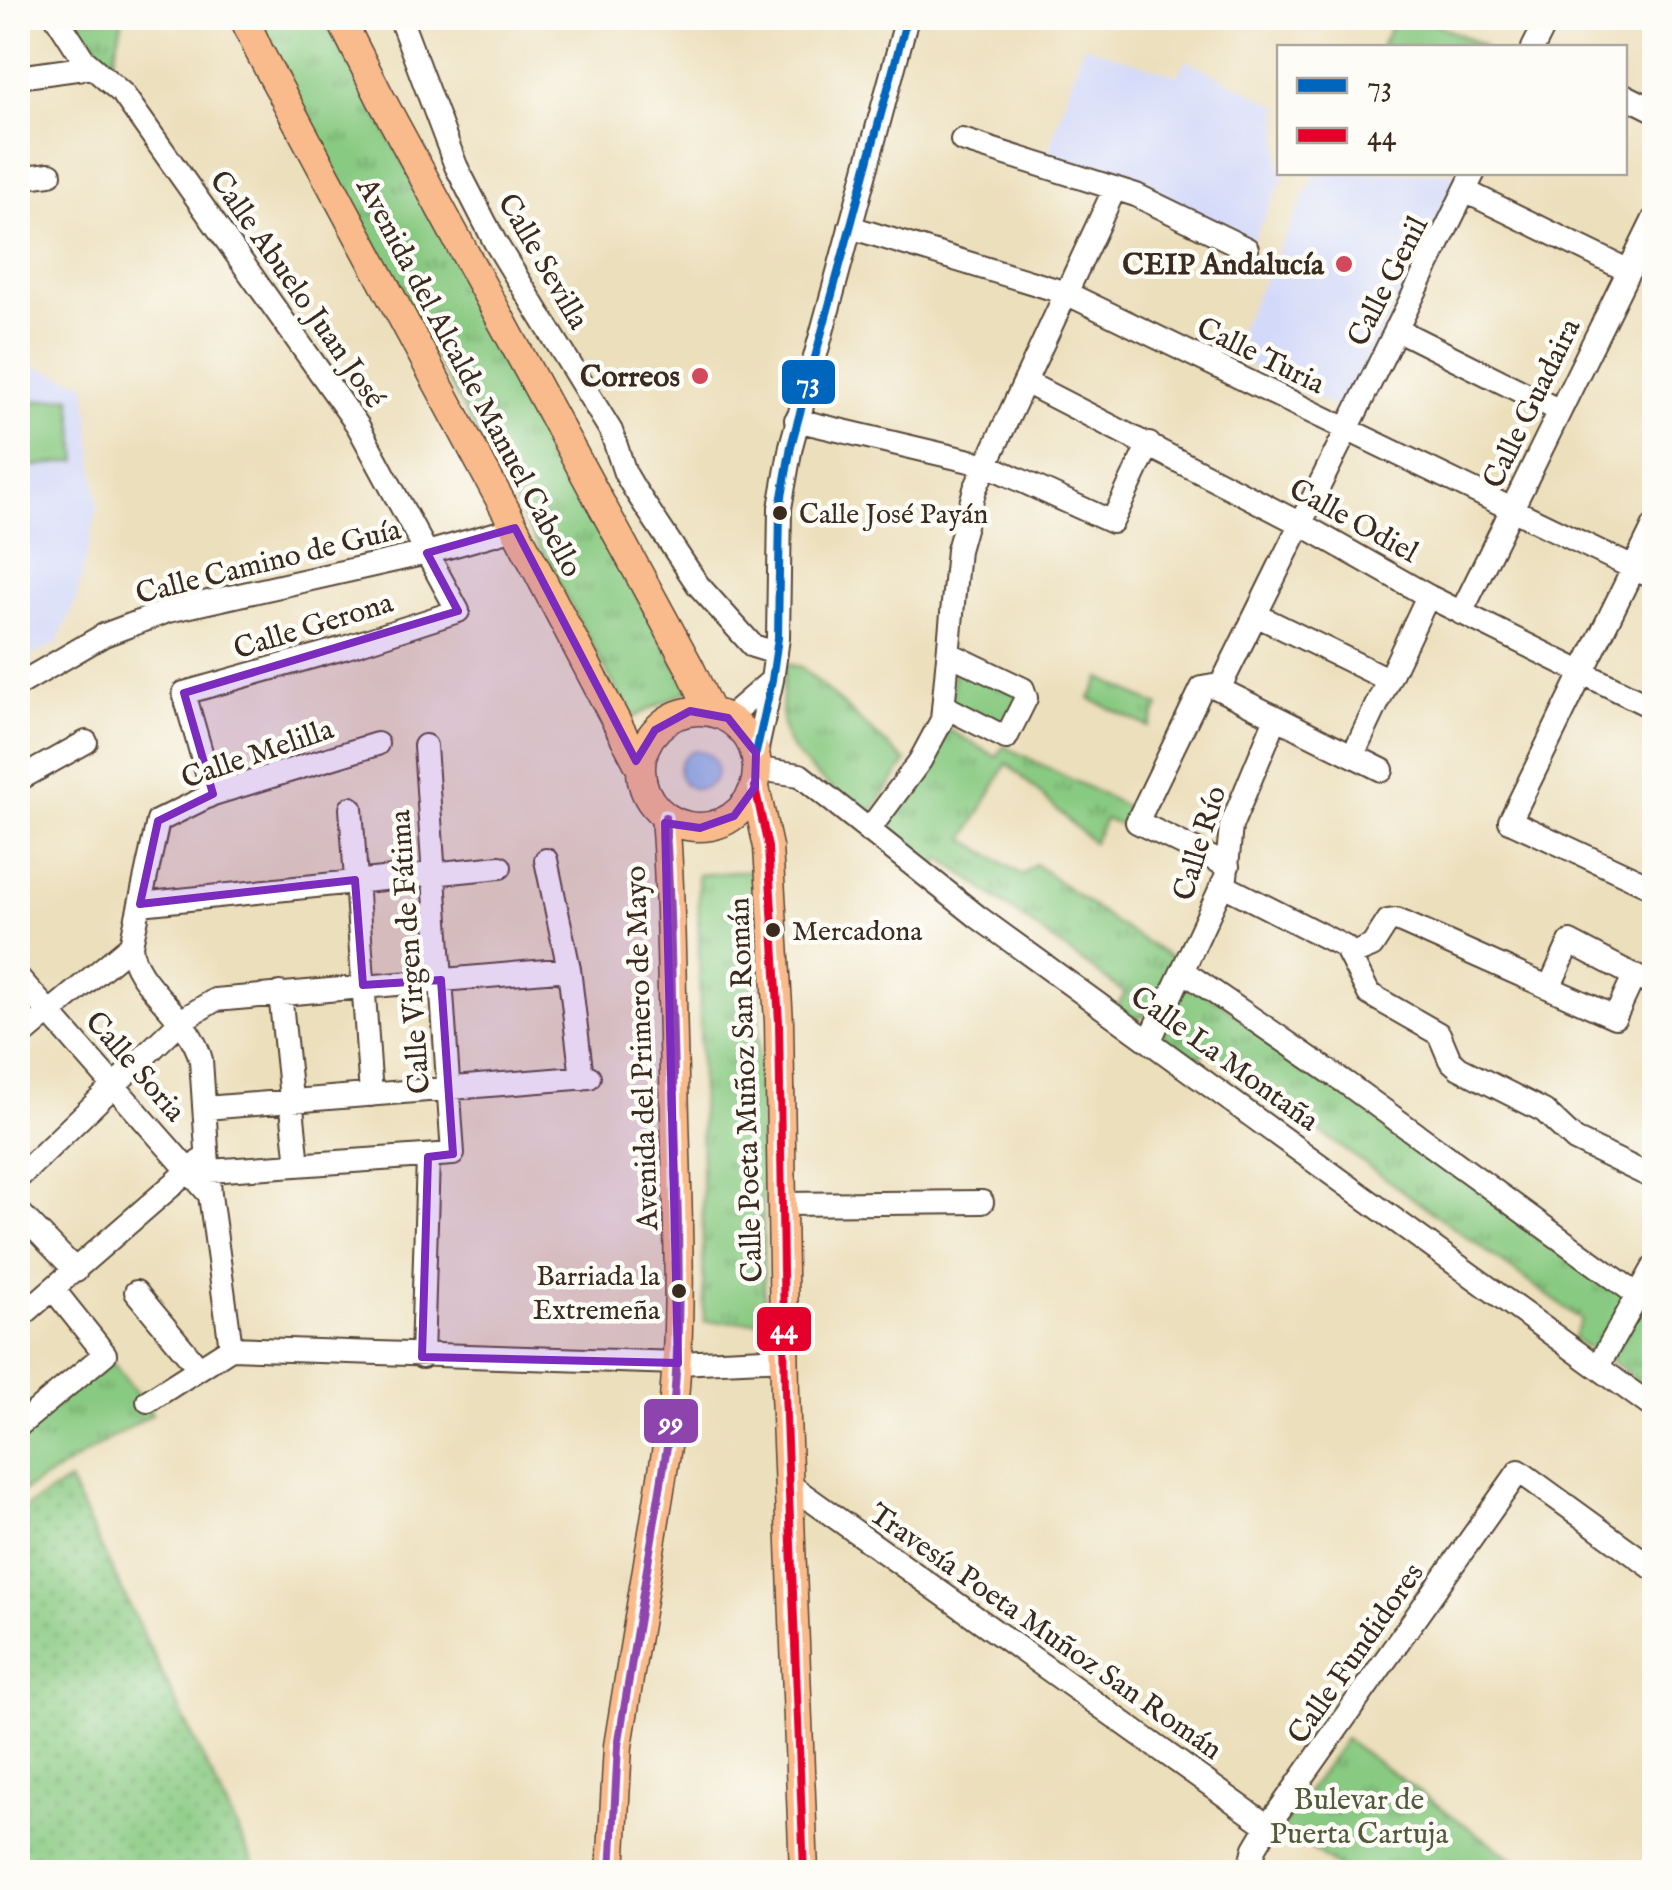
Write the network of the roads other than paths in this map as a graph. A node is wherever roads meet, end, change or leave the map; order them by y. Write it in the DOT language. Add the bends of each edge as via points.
graph roads {
  1 [pos="57,18"];
  2 [pos="244,18"];
  3 [pos="340,18"];
  4 [pos="400,18"];
  5 [pos="906,18"];
  6 [pos="1548,18"];
  7 [pos="1534,45"];
  8 [pos="95,70"];
  9 [pos="18,77"];
  10 [pos="1627,96"];
  11 [pos="1654,110"];
  12 [pos="962,140"];
  13 [pos="50,174"];
  14 [pos="18,178"];
  15 [pos="1470,182"];
  16 [pos="1115,188"];
  17 [pos="1654,219"];
  18 [pos="850,228"];
  19 [pos="1247,249"];
  20 [pos="1629,271"];
  21 [pos="1066,293"];
  22 [pos="1396,330"];
  23 [pos="1025,382"];
  24 [pos="1560,411"];
  25 [pos="796,420"];
  26 [pos="1346,430"];
  27 [pos="1148,444"];
  28 [pos="987,465"];
  29 [pos="1512,509"];
  30 [pos="1302,524"];
  31 [pos="1654,526"];
  32 [pos="515,528"];
  33 [pos="427,553"];
  34 [pos="1644,573"];
  35 [pos="1428,596"];
  36 [pos="458,611"];
  37 [pos="1461,612"];
  38 [pos="1256,615"];
  39 [pos="776,653"];
  40 [pos="950,654"];
  41 [pos="1583,673"];
  42 [pos="1386,679"];
  43 [pos="772,680"];
  44 [pos="18,685"];
  45 [pos="1219,689"];
  46 [pos="946,707"];
  47 [pos="1654,708"];
  48 [pos="719,715"];
  49 [pos="1276,718"];
  50 [pos="86,742"];
  51 [pos="376,744"];
  52 [pos="425,746"];
  53 [pos="1353,756"];
  54 [pos="640,767"];
  55 [pos="756,770"];
  56 [pos="1382,770"];
  57 [pos="18,780"];
  58 [pos="214,794"];
  59 [pos="350,808"];
  60 [pos="665,817"];
  61 [pos="868,831"];
  62 [pos="546,860"];
  63 [pos="500,867"];
  64 [pos="434,873"];
  65 [pos="1225,876"];
  66 [pos="1651,878"];
  67 [pos="356,880"];
  68 [pos="140,904"];
  69 [pos="131,945"];
  70 [pos="1350,954"];
  71 [pos="569,970"];
  72 [pos="1183,971"];
  73 [pos="18,977"];
  74 [pos="441,980"];
  75 [pos="1644,981"];
  76 [pos="363,986"];
  77 [pos="1550,986"];
  78 [pos="280,993"];
  79 [pos="48,1012"];
  80 [pos="182,1020"];
  81 [pos="18,1038"];
  82 [pos="1150,1040"];
  83 [pos="114,1087"];
  84 [pos="449,1089"];
  85 [pos="371,1095"];
  86 [pos="291,1101"];
  87 [pos="204,1108"];
  88 [pos="428,1156"];
  89 [pos="202,1165"];
  90 [pos="298,1165"];
  91 [pos="18,1178"];
  92 [pos="1654,1178"];
  93 [pos="982,1202"];
  94 [pos="783,1204"];
  95 [pos="18,1211"];
  96 [pos="1654,1267"];
  97 [pos="76,1271"];
  98 [pos="54,1290"];
  99 [pos="136,1292"];
  100 [pos="1639,1296"];
  101 [pos="18,1319"];
  102 [pos="231,1348"];
  103 [pos="422,1357"];
  104 [pos="786,1358"];
  105 [pos="678,1364"];
  106 [pos="1598,1366"];
  107 [pos="198,1367"];
  108 [pos="148,1400"];
  109 [pos="1654,1408"];
  110 [pos="18,1426"];
  111 [pos="790,1485"];
  112 [pos="1654,1569"];
  113 [pos="1268,1826"];
  114 [pos="611,1872"];
  115 [pos="804,1872"];
  116 [pos="1249,1872"];
  1 -- 8 [label="street, Calle Abuelo Juan José"];
  2 -- 32 [label="main road, Avenida del Alcalde Manuel Cabello"];
  3 -- 48 [label="main road, Avenida del Alcalde Manuel Cabello"];
  4 -- 39 [label="street, Calle Sevilla" via="456,166 612,431 635,490 698,585 753,646"];
  5 -- 18 [label="street"];
  6 -- 7 [label="street"];
  8 -- 9 [label="street"];
  8 -- 33 [label="street, Calle Abuelo Juan José" via="123,94 333,388"];
  10 -- 11 [label="street"];
  12 -- 16 [label="street"];
  13 -- 14 [label="street"];
  15 -- 20 [label="street"];
  15 -- 22 [label="street, Calle Genil"];
  16 -- 19 [label="street"];
  16 -- 21 [label="street"];
  17 -- 20 [label="street, Calle Guadaira"];
  18 -- 21 [label="street, Calle Turia"];
  18 -- 25 [label="street"];
  20 -- 24 [label="street, Calle Guadaira"];
  21 -- 23 [label="street"];
  21 -- 26 [label="street, Calle Turia"];
  22 -- 24 [label="street"];
  22 -- 26 [label="street, Calle Genil"];
  23 -- 27 [label="street, Calle Odiel"];
  23 -- 28 [label="street"];
  24 -- 29 [label="street, Calle Guadaira"];
  25 -- 28 [label="street"];
  25 -- 39 [label="street" via="780,508"];
  26 -- 29 [label="street, Calle Turia"];
  26 -- 30 [label="street, Calle Genil"];
  27 -- 28 [label="street" via="1112,522"];
  27 -- 30 [label="street, Calle Odiel"];
  28 -- 40 [label="street" via="958,550"];
  29 -- 34 [label="street, Calle Turia"];
  29 -- 37 [label="street, Calle Guadaira"];
  30 -- 35 [label="street, Calle Odiel"];
  30 -- 38 [label="street, Calle Genil"];
  31 -- 34 [label="street"];
  32 -- 33 [label="street, Calle Camino de Guía"];
  32 -- 54 [label="main road, Avenida del Alcalde Manuel Cabello"];
  33 -- 36 [label="street, Calle Abuelo Juan José"];
  33 -- 44 [label="street, Calle Camino de Guía" via="168,612 104,635"];
  34 -- 41 [label="street"];
  35 -- 37 [label="street, Calle Odiel"];
  35 -- 42 [label="street"];
  36 -- 58 [label="street, Calle Gerona" via="184,693"];
  37 -- 41 [label="street, Calle Odiel"];
  38 -- 42 [label="street"];
  38 -- 45 [label="street, Calle Genil"];
  39 -- 43 [label="street"];
  40 -- 46 [label="street"];
  40 -- 46 [label="street" via="1023,689 1026,698 1006,738"];
  41 -- 47 [label="street, Calle Odiel"];
  41 -- 66 [label="street" via="1510,821"];
  42 -- 53 [label="street"];
  43 -- 48 [label="street"];
  43 -- 55 [label="street"];
  45 -- 49 [label="street"];
  45 -- 65 [label="street" via="1198,692 1136,822"];
  46 -- 61 [label="street" via="920,762"];
  48 -- 54 [label="main road" via="690,711 671,718 655,730"];
  48 -- 55 [label="main road" via="740,727"];
  49 -- 53 [label="street"];
  49 -- 65 [label="street, Calle Río" via="1231,826"];
  50 -- 57 [label="street"];
  51 -- 58 [label="street, Calle Melilla"];
  52 -- 64 [label="street, Calle Virgen de Fátima"];
  53 -- 56 [label="street"];
  54 -- 60 [label="main road" via="646,796"];
  55 -- 60 [label="main road" via="747,803 718,825 700,828"];
  55 -- 61 [label="street, Calle La Montaña" via="800,775"];
  55 -- 94 [label="main road, Calle Poeta Muñoz San Román" via="779,1022"];
  58 -- 68 [label="street, Calle Melilla" via="158,821"];
  59 -- 67 [label="street"];
  60 -- 105 [label="main road, Avenida del Primero de Mayo"];
  61 -- 82 [label="street, Calle La Montaña"];
  62 -- 71 [label="street"];
  63 -- 64 [label="street"];
  64 -- 67 [label="street"];
  64 -- 74 [label="street, Calle Virgen de Fátima"];
  65 -- 70 [label="street"];
  65 -- 72 [label="street, Calle Río"];
  67 -- 68 [label="street"];
  67 -- 76 [label="street"];
  68 -- 69 [label="street"];
  69 -- 79 [label="street"];
  69 -- 80 [label="street" via="138,971"];
  70 -- 77 [label="street" via="1372,946 1388,922 1397,920"];
  70 -- 92 [label="street" via="1369,994 1439,1034 1459,1068 1544,1111 1575,1140"];
  71 -- 74 [label="street"];
  71 -- 84 [label="street" via="586,1078"];
  72 -- 82 [label="street, Calle Río"];
  72 -- 100 [label="street, Calle La Montaña"];
  73 -- 79 [label="street, Calle Soria"];
  74 -- 76 [label="street"];
  74 -- 84 [label="street, Calle Virgen de Fátima"];
  75 -- 77 [label="street" via="1615,1017"];
  75 -- 77 [label="street" via="1570,942"];
  76 -- 78 [label="street"];
  76 -- 85 [label="street"];
  78 -- 80 [label="street" via="215,1000"];
  78 -- 86 [label="street"];
  79 -- 81 [label="street"];
  79 -- 83 [label="street, Calle Soria"];
  80 -- 83 [label="street"];
  80 -- 87 [label="street" via="199,1049"];
  82 -- 106 [label="street, Calle La Montaña"];
  83 -- 89 [label="street, Calle Soria"];
  83 -- 91 [label="street"];
  84 -- 85 [label="street"];
  84 -- 88 [label="street, Calle Virgen de Fátima" via="453,1154"];
  85 -- 86 [label="street"];
  86 -- 87 [label="street"];
  86 -- 90 [label="street"];
  87 -- 89 [label="street"];
  88 -- 90 [label="street"];
  88 -- 103 [label="street"];
  89 -- 90 [label="street"];
  89 -- 97 [label="street"];
  89 -- 102 [label="street"];
  93 -- 94 [label="street"];
  94 -- 104 [label="main road, Calle Poeta Muñoz San Román"];
  95 -- 97 [label="street"];
  96 -- 100 [label="street"];
  97 -- 98 [label="street"];
  98 -- 101 [label="street"];
  98 -- 110 [label="street" via="104,1354"];
  99 -- 107 [label="street"];
  100 -- 106 [label="street"];
  102 -- 103 [label="street"];
  102 -- 107 [label="street"];
  103 -- 105 [label="street"];
  104 -- 105 [label="street"];
  104 -- 111 [label="main road, Calle Poeta Muñoz San Román"];
  105 -- 114 [label="main road, Avenida del Primero de Mayo" via="618,1746"];
  106 -- 109 [label="street, Calle La Montaña"];
  107 -- 108 [label="street"];
  111 -- 113 [label="street, Travesía Poeta Muñoz San Román"];
  111 -- 115 [label="main road, Calle Poeta Muñoz San Román"];
  112 -- 113 [label="street, Calle Fundidores" via="1518,1471"];
  113 -- 116 [label="street, Calle Fundidores"];
}
